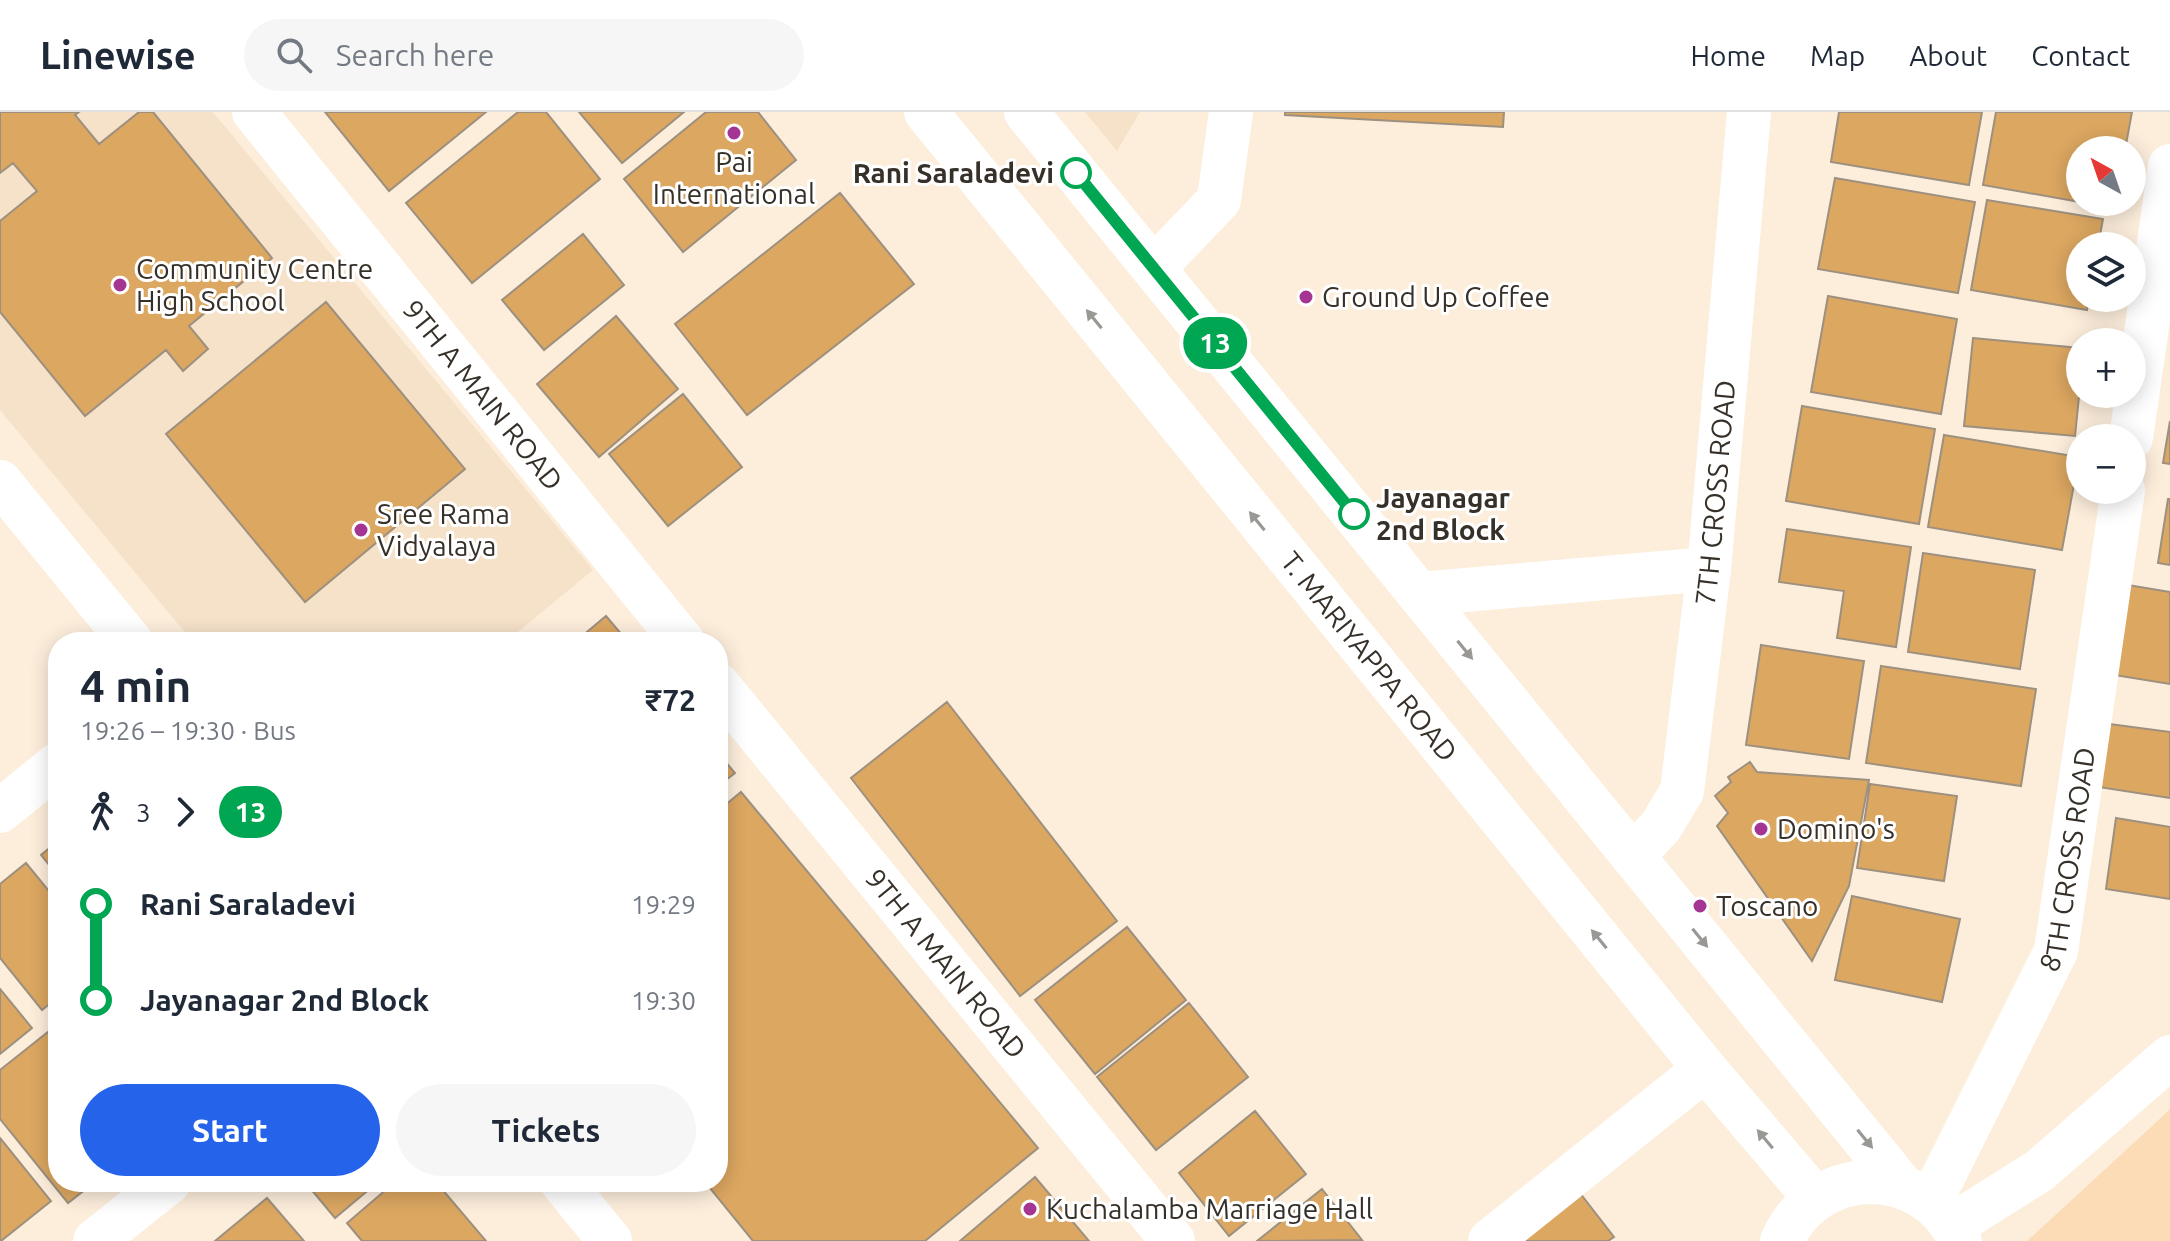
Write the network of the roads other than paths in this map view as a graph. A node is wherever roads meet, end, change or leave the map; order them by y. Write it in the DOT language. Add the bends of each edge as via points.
graph roads {
  1 [pos="254,112"];
  2 [pos="926,112"];
  3 [pos="1026,112"];
  4 [pos="1231,112"];
  5 [pos="1749,112"];
  6 [pos="2170,166"];
  7 [pos="1154,268"];
  8 [pos="2133,424"];
  9 [pos="0,482"];
  10 [pos="2121,504"];
  11 [pos="1709,569"];
  12 [pos="1419,594"];
  13 [pos="123,632"];
  14 [pos="675,632"];
  15 [pos="728,697"];
  16 [pos="48,772"];
  17 [pos="0,811"];
  18 [pos="1633,856"];
  19 [pos="2170,1057"];
  20 [pos="1705,1069"];
  21 [pos="156,1192"];
  22 [pos="570,1192"];
  23 [pos="1815,1198"];
  24 [pos="1937,1213"];
  25 [pos="95,1241"];
  26 [pos="610,1241"];
  27 [pos="1173,1241"];
  28 [pos="1490,1241"];
  29 [pos="1782,1241"];
  1 -- 14 [label="street, 9TH A MAIN ROAD"];
  20 -- 2 [label="street, T. MARIYAPPA ROAD, one-way"];
  3 -- 7 [label="street"];
  4 -- 7 [label="street" via="1219,200"];
  5 -- 11 [label="street, 7TH CROSS ROAD"];
  6 -- 8 [label="street"];
  7 -- 12 [label="street"];
  9 -- 13 [label="street"];
  10 -- 24 [label="street, 8TH CROSS ROAD" via="2056,951"];
  11 -- 12 [label="street"];
  11 -- 18 [label="street, 7TH CROSS ROAD" via="1682,791 1661,826"];
  12 -- 18 [label="street, one-way"];
  15 -- 27 [label="street, 9TH A MAIN ROAD"];
  16 -- 17 [label="street"];
  18 -- 24 [label="street, one-way"];
  19 -- 24 [label="street" via="2039,1171"];
  23 -- 20 [label="street, T. MARIYAPPA ROAD, one-way"];
  20 -- 28 [label="street"];
  21 -- 25 [label="street"];
  22 -- 26 [label="street"];
  23 -- 24 [label="street" via="1843,1185 1873,1181"];
  23 -- 29 [label="street"];
}
